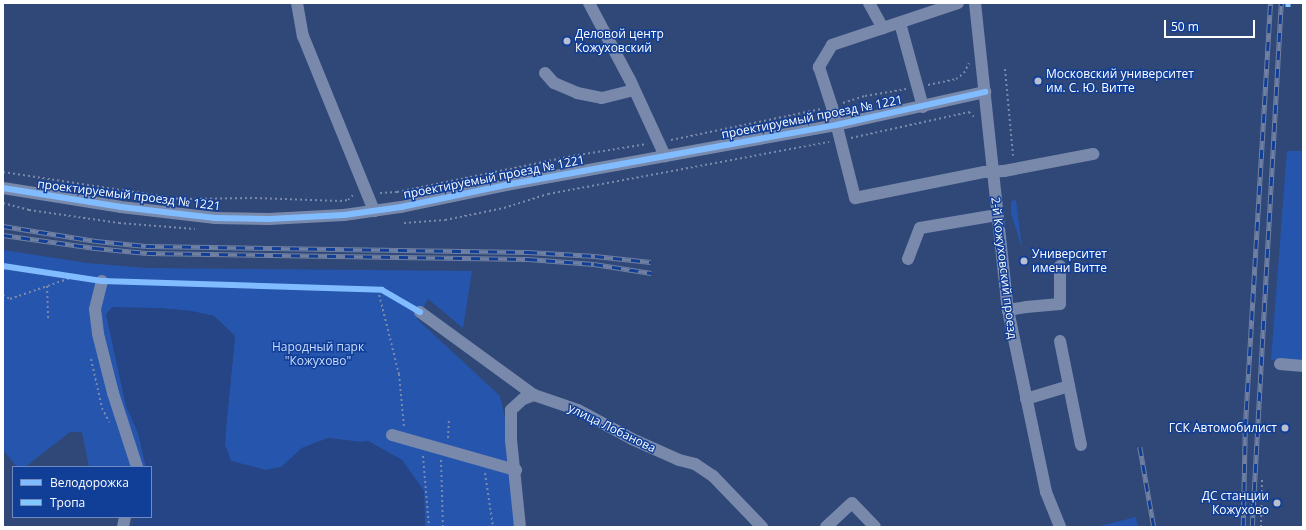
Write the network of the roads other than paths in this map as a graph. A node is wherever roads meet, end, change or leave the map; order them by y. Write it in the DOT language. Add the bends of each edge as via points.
graph roads {
  1 [pos="297,3"];
  2 [pos="589,3"];
  3 [pos="869,3"];
  4 [pos="958,3"];
  5 [pos="975,3"];
  6 [pos="900,23"];
  7 [pos="883,28"];
  8 [pos="545,73"];
  9 [pos="634,90"];
  10 [pos="985,92"];
  11 [pos="923,107"];
  12 [pos="836,125"];
  13 [pos="1093,154"];
  14 [pos="665,156"];
  15 [pos="992,171"];
  16 [pos="3,188"];
  17 [pos="374,211"];
  18 [pos="997,215"];
  19 [pos="908,259"];
  20 [pos="1060,266"];
  21 [pos="102,281"];
  22 [pos="1008,310"];
  23 [pos="420,312"];
  24 [pos="1060,342"];
  25 [pos="1280,364"];
  26 [pos="1303,366"];
  27 [pos="1069,386"];
  28 [pos="534,395"];
  29 [pos="1026,399"];
  30 [pos="392,435"];
  31 [pos="1081,445"];
  32 [pos="137,466"];
  33 [pos="516,470"];
  34 [pos="520,527"];
  35 [pos="762,527"];
  36 [pos="826,527"];
  37 [pos="875,527"];
  38 [pos="1060,527"];
  1 -- 17 [label="street" via="303,36"];
  2 -- 9 [label="street"];
  3 -- 7 [label="street"];
  4 -- 6 [label="street"];
  5 -- 10 [label="street, 2-й Кожуховский проезд"];
  6 -- 7 [label="street"];
  6 -- 11 [label="street"];
  7 -- 12 [label="street" via="832,45 819,66"];
  8 -- 9 [label="street" via="554,83 577,93 602,98"];
  9 -- 14 [label="street"];
  10 -- 11 [label="street, проектируемый проезд № 1221"];
  10 -- 15 [label="street, 2-й Кожуховский проезд"];
  11 -- 12 [label="street, проектируемый проезд № 1221"];
  12 -- 14 [label="street, проектируемый проезд № 1221"];
  12 -- 15 [label="street" via="855,198"];
  13 -- 15 [label="street"];
  14 -- 17 [label="street, проектируемый проезд № 1221"];
  15 -- 18 [label="street, 2-й Кожуховский проезд"];
  16 -- 17 [label="street, проектируемый проезд № 1221" via="121,207 215,218 319,217"];
  18 -- 19 [label="street" via="920,228"];
  18 -- 22 [label="street, 2-й Кожуховский проезд"];
  20 -- 22 [label="street" via="1060,304"];
  21 -- 32 [label="street" via="95,309 98,334 113,393"];
  22 -- 29 [label="street, 2-й Кожуховский проезд"];
  23 -- 28 [label="street, улица Лобанова"];
  24 -- 27 [label="street"];
  25 -- 26 [label="street"];
  27 -- 29 [label="street"];
  27 -- 31 [label="street"];
  28 -- 33 [label="street" via="523,399 511,410 511,440"];
  28 -- 35 [label="street, улица Лобанова" via="578,410 632,439 679,460 695,464 713,476"];
  29 -- 38 [label="street, 2-й Кожуховский проезд" via="1046,492"];
  30 -- 33 [label="street" via="422,443 441,452"];
  33 -- 34 [label="street"];
  36 -- 37 [label="street" via="852,503"];
}
